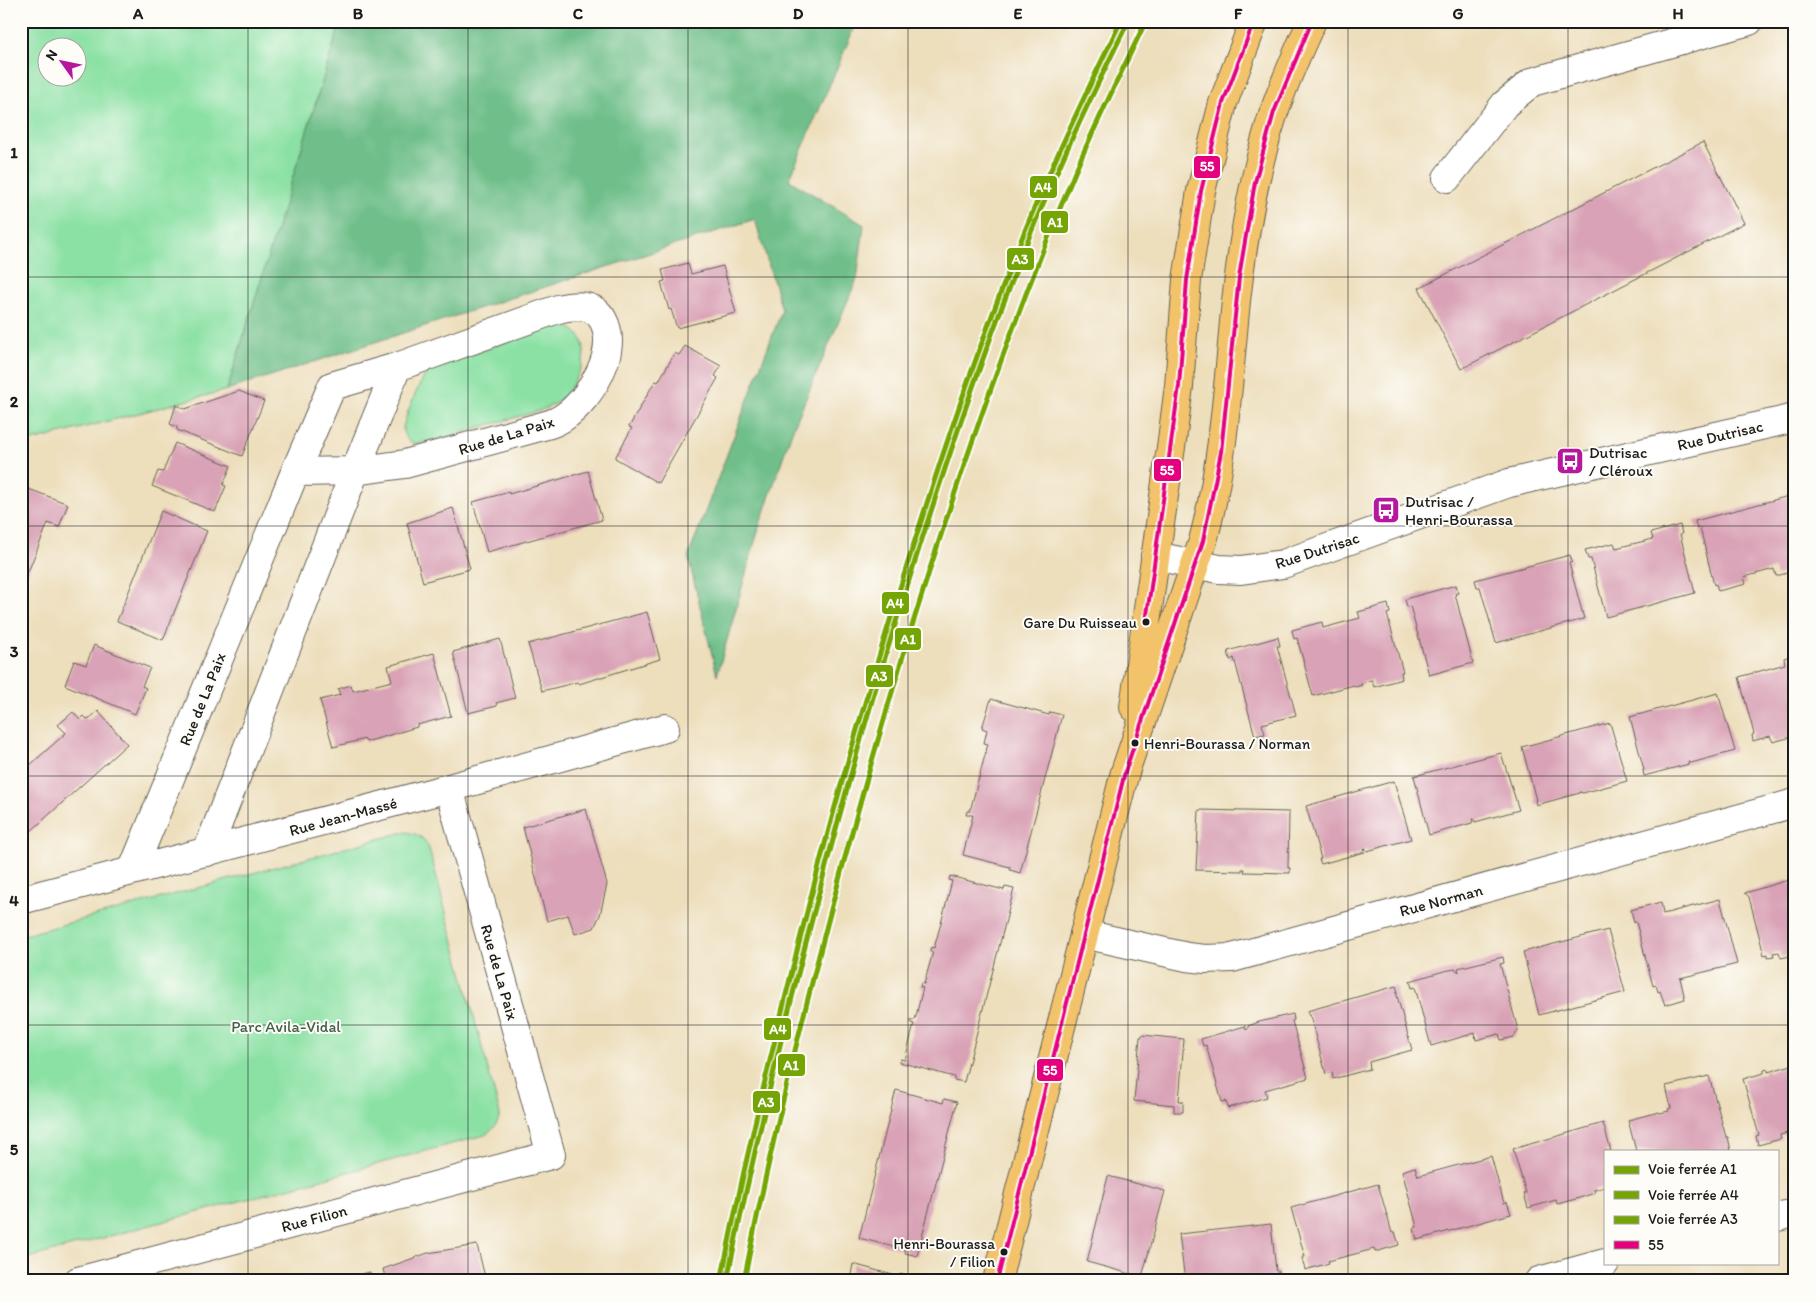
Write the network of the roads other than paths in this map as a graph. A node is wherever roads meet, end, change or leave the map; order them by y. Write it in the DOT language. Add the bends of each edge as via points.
graph roads {
  1 [pos="1254,21"];
  2 [pos="1312,21"];
  3 [pos="1749,21"];
  4 [pos="1447,178"];
  5 [pos="397,367"];
  6 [pos="1795,418"];
  7 [pos="355,471"];
  8 [pos="295,472"];
  9 [pos="1155,556"];
  10 [pos="1195,565"];
  11 [pos="664,728"];
  12 [pos="1125,772"];
  13 [pos="449,788"];
  14 [pos="1795,803"];
  15 [pos="207,852"];
  16 [pos="133,870"];
  17 [pos="21,900"];
  18 [pos="1084,934"];
  19 [pos="551,1155"];
  20 [pos="1795,1213"];
  21 [pos="1778,1217"];
  22 [pos="1604,1263"];
  23 [pos="78,1281"];
  24 [pos="997,1281"];
  25 [pos="1539,1281"];
  1 -- 9 [label="main road" via="1223,103 1201,191 1187,280 1179,386"];
  2 -- 10 [label="main road" via="1275,112 1257,179 1237,299 1216,487"];
  3 -- 4 [label="street" via="1532,82 1505,104"];
  5 -- 7 [label="street"];
  5 -- 7 [label="street, Rue de La Paix" via="574,305 588,307 600,314 607,328 609,345 604,365 578,404 564,417 550,424 405,464"];
  5 -- 8 [label="street, Rue de La Paix" via="332,386"];
  6 -- 10 [label="street, Rue Dutrisac" via="1509,483 1283,564 1241,570"];
  7 -- 8 [label="street, Rue de La Paix"];
  7 -- 15 [label="street"];
  8 -- 16 [label="street, Rue de La Paix"];
  9 -- 10 [label="street, Rue Dutrisac"];
  9 -- 12 [label="main road"];
  10 -- 12 [label="main road"];
  11 -- 13 [label="street, Rue Jean-Massé"];
  12 -- 18 [label="main road"];
  13 -- 15 [label="street, Rue Jean-Massé"];
  13 -- 19 [label="street, Rue de La Paix"];
  14 -- 18 [label="street, Rue Norman" via="1232,958 1187,957"];
  15 -- 16 [label="street, Rue Jean-Massé"];
  16 -- 17 [label="street, Rue Jean-Massé"];
  18 -- 24 [label="main road"];
  19 -- 23 [label="street, Rue Filion"];
  20 -- 21 [label="street"];
  22 -- 25 [label="street"];
}
